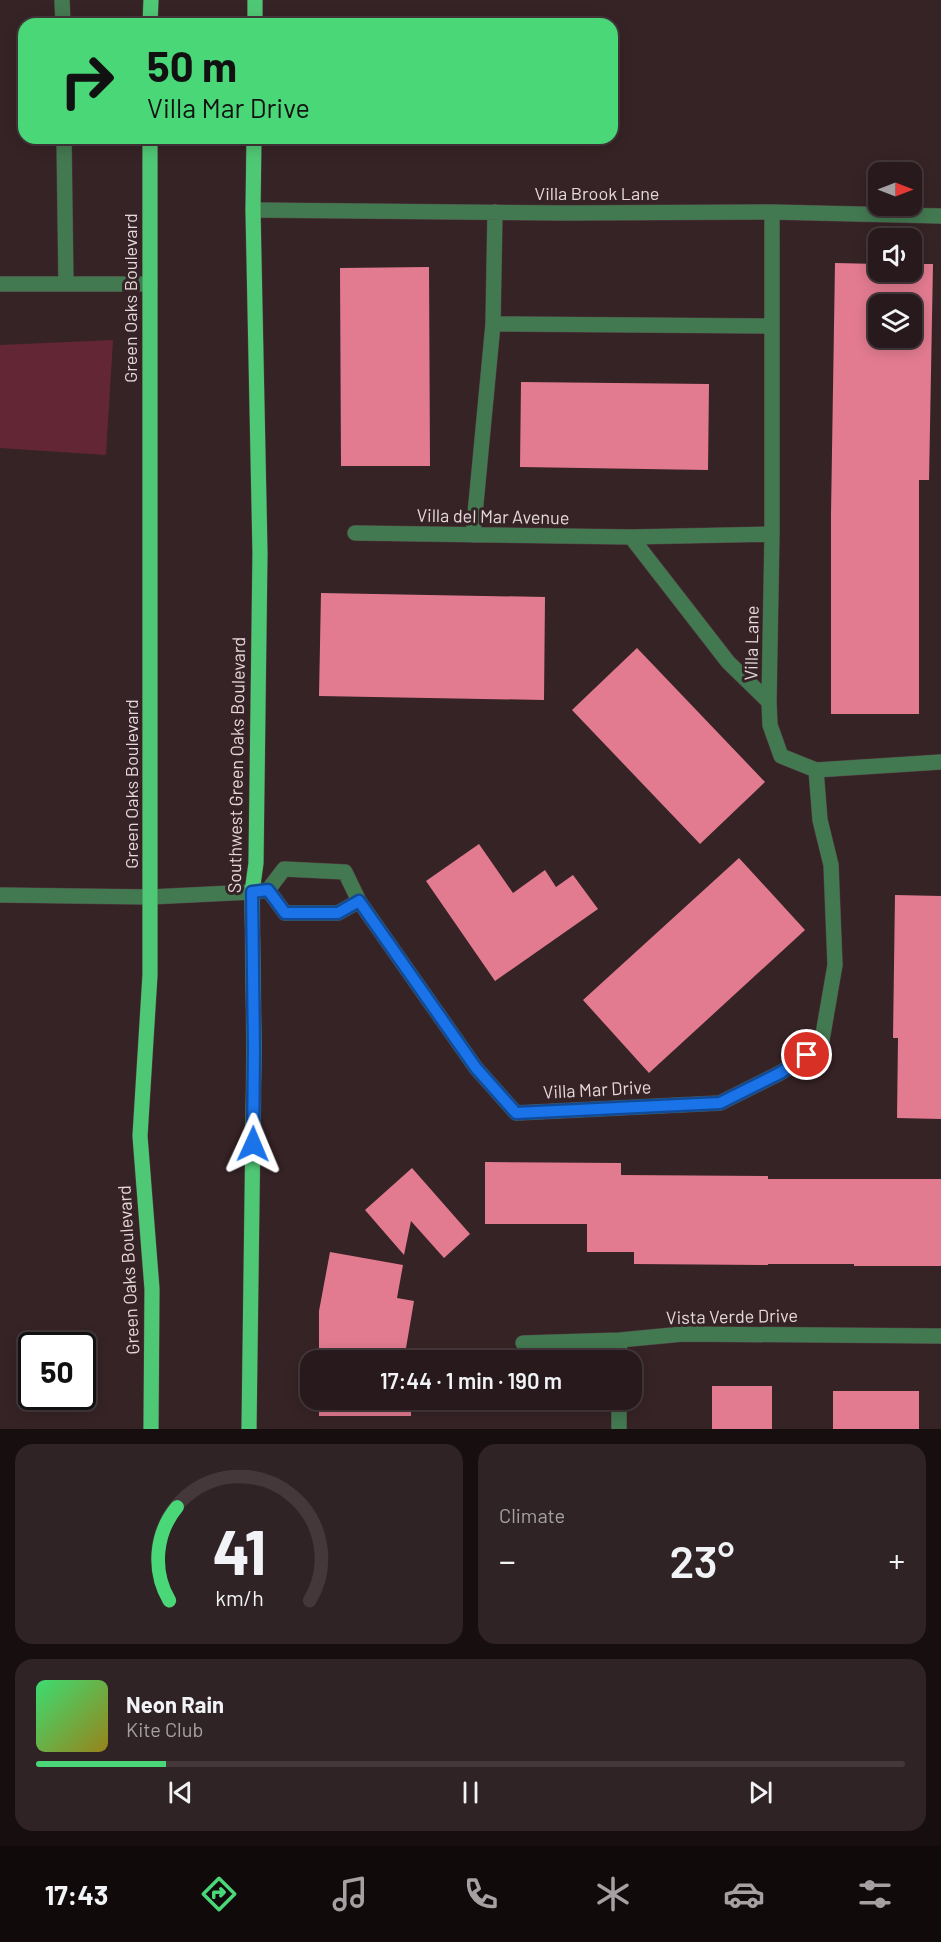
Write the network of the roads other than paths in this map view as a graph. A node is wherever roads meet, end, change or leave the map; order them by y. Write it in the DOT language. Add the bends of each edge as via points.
graph roads {
  1 [pos="62,0"];
  2 [pos="151,0"];
  3 [pos="255,0"];
  4 [pos="63,18"];
  5 [pos="150,18"];
  6 [pos="255,18"];
  7 [pos="64,144"];
  8 [pos="150,144"];
  9 [pos="254,144"];
  10 [pos="253,210"];
  11 [pos="495,212"];
  12 [pos="772,212"];
  13 [pos="941,216"];
  14 [pos="0,284"];
  15 [pos="66,284"];
  16 [pos="150,284"];
  17 [pos="493,324"];
  18 [pos="772,326"];
  19 [pos="355,533"];
  20 [pos="772,534"];
  21 [pos="473,535"];
  22 [pos="631,537"];
  23 [pos="769,702"];
  24 [pos="941,762"];
  25 [pos="816,770"];
  26 [pos="268,890"];
  27 [pos="252,892"];
  28 [pos="0,896"];
  29 [pos="150,897"];
  30 [pos="359,901"];
  31 [pos="941,1335"];
  32 [pos="620,1340"];
  33 [pos="523,1343"];
  34 [pos="620,1350"];
  35 [pos="619,1410"];
  36 [pos="151,1429"];
  37 [pos="249,1429"];
  38 [pos="619,1429"];
  1 -- 4 [label="street"];
  2 -- 5 [label="main road"];
  3 -- 6 [label="main road"];
  7 -- 15 [label="street"];
  8 -- 16 [label="main road, Green Oaks Boulevard"];
  9 -- 10 [label="main road, Southwest Green Oaks Boulevard"];
  10 -- 11 [label="street, Villa Brook Lane"];
  10 -- 27 [label="main road, Southwest Green Oaks Boulevard" via="260,553 256,863"];
  11 -- 12 [label="street, Villa Brook Lane"];
  11 -- 17 [label="street"];
  12 -- 13 [label="street, Villa Brook Lane"];
  12 -- 18 [label="street, Villa Lane"];
  14 -- 15 [label="street"];
  15 -- 16 [label="street"];
  16 -- 29 [label="main road, Green Oaks Boulevard"];
  17 -- 18 [label="street"];
  17 -- 21 [label="street"];
  18 -- 20 [label="street, Villa Lane"];
  19 -- 21 [label="street, Villa del Mar Avenue"];
  20 -- 22 [label="street, Villa del Mar Avenue"];
  20 -- 23 [label="street, Villa Lane"];
  21 -- 22 [label="street, Villa del Mar Avenue"];
  22 -- 23 [label="street" via="728,662"];
  23 -- 25 [label="street, Villa Lane" via="770,725 781,756"];
  24 -- 25 [label="street"];
  25 -- 30 [label="street, Villa Mar Drive" via="820,820 831,866 835,964 821,1046 780,1073 720,1103 516,1113 476,1068"];
  26 -- 27 [label="street"];
  26 -- 30 [label="street" via="285,913 338,913"];
  26 -- 30 [label="street, Villa Mar Drive" via="284,869 345,872"];
  27 -- 29 [label="street"];
  27 -- 37 [label="main road, Southwest Green Oaks Boulevard"];
  28 -- 29 [label="street"];
  29 -- 36 [label="main road, Green Oaks Boulevard" via="150,975 140,1136 152,1289"];
  31 -- 32 [label="street, Vista Verde Drive" via="683,1334"];
  32 -- 33 [label="street, Vista Verde Drive"];
  32 -- 34 [label="street"];
  35 -- 38 [label="street"];
}
